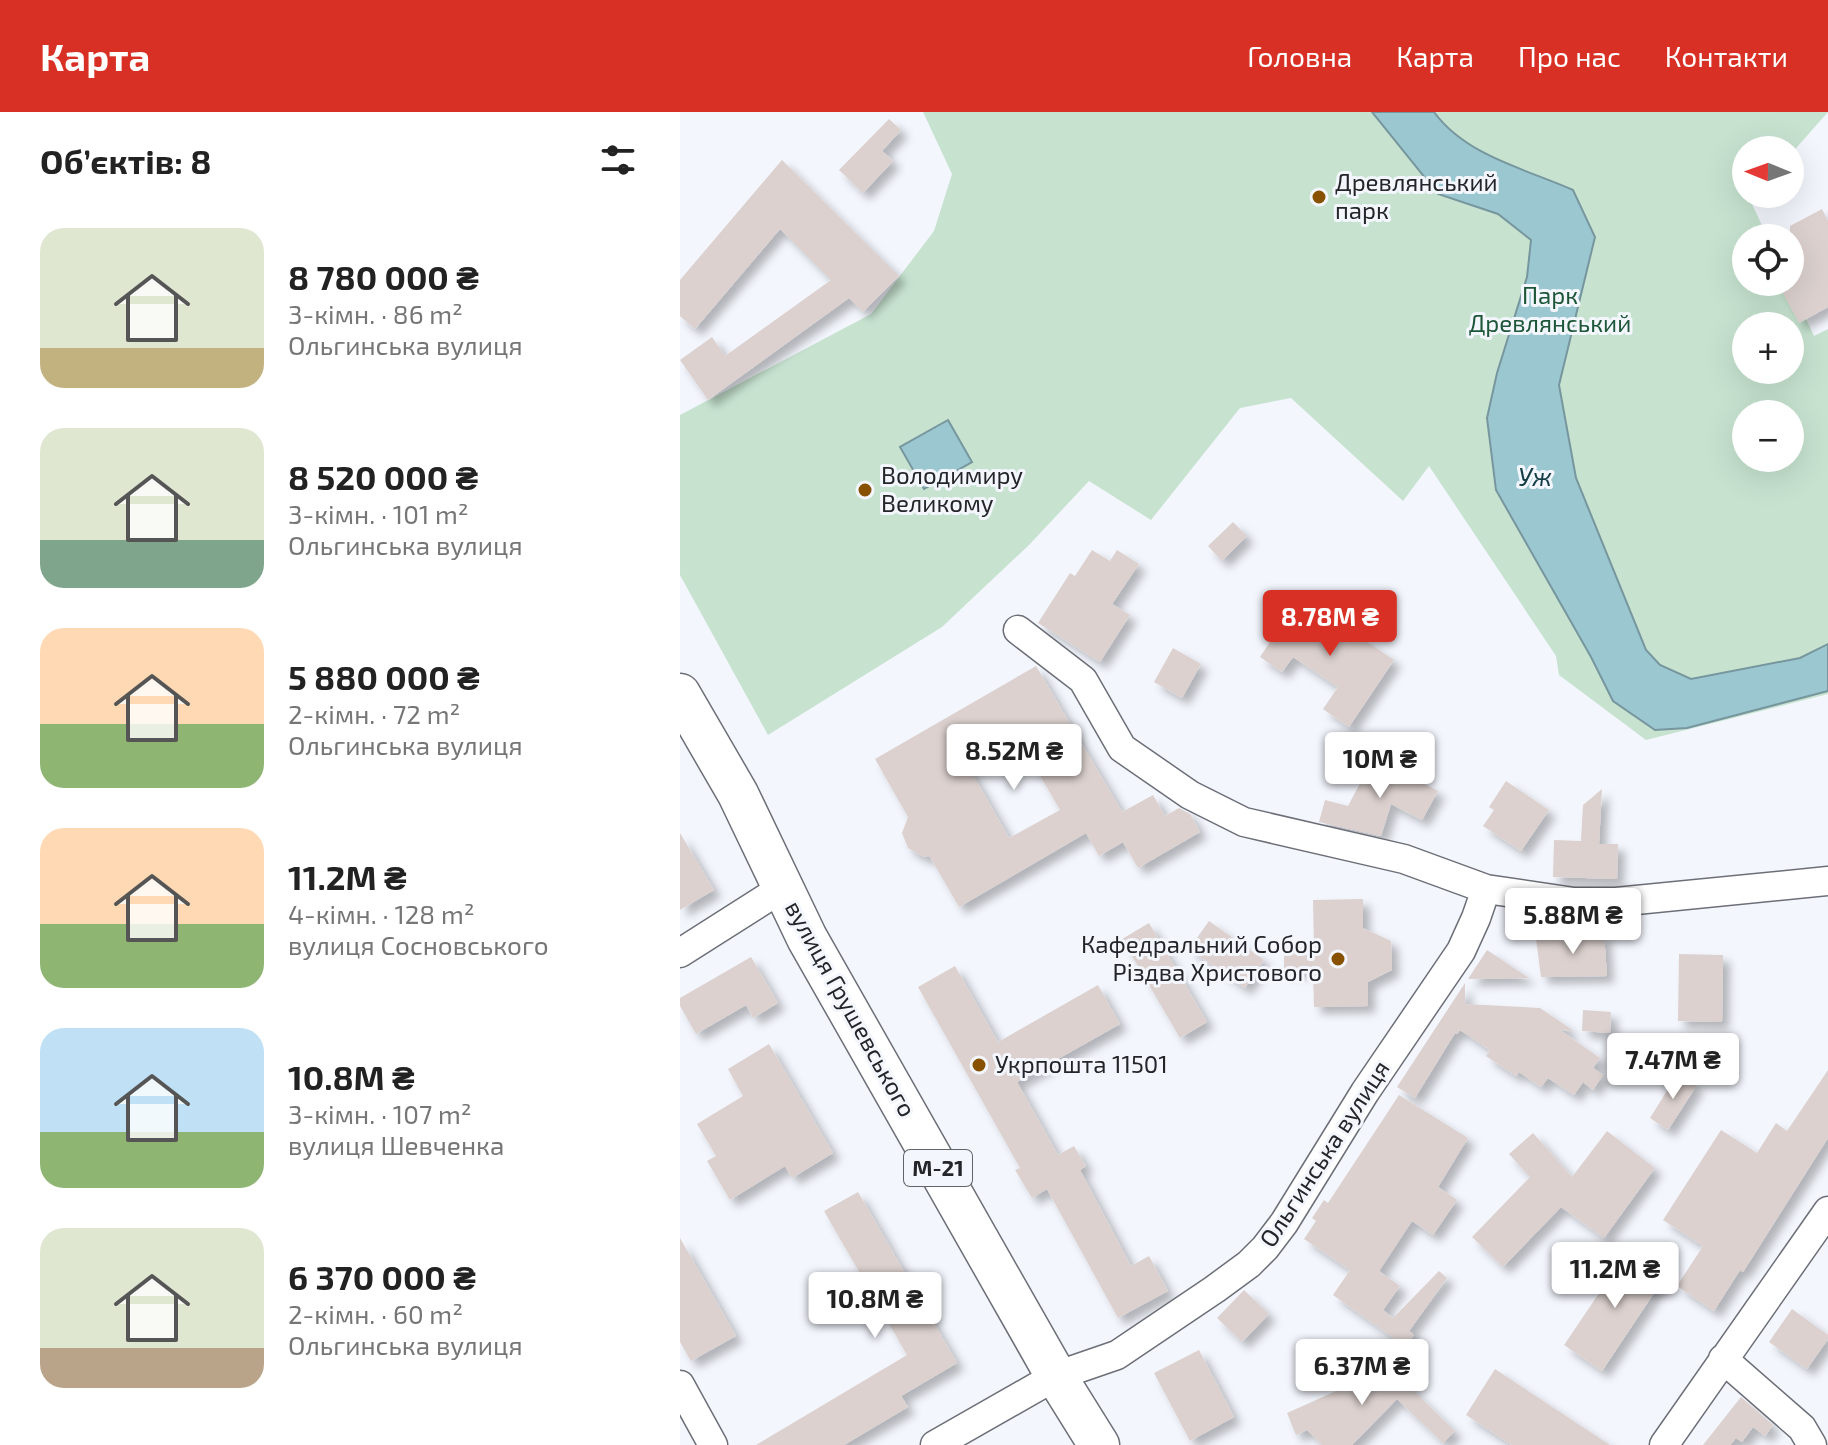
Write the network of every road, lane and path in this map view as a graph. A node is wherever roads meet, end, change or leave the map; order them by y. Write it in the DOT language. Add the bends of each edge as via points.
graph roads {
  1 [pos="1018,630"];
  2 [pos="680,694"];
  3 [pos="1828,881"];
  4 [pos="784,887"];
  5 [pos="1486,889"];
  6 [pos="680,953"];
  7 [pos="1828,1211"];
  8 [pos="1723,1359"];
  9 [pos="1056,1376"];
  10 [pos="680,1385"];
  11 [pos="713,1445"];
  12 [pos="935,1445"];
  13 [pos="1099,1445"];
  14 [pos="1664,1445"];
  15 [pos="1812,1445"];
  1 -- 5 [label="street" via="1083,680 1122,748 1190,795 1244,822 1404,859"];
  2 -- 4 [label="highway, вулиця Грушевського / М-21"];
  3 -- 5 [label="street" via="1616,902 1574,902"];
  4 -- 6 [label="street"];
  4 -- 9 [label="highway, вулиця Грушевського / М-21" via="807,938"];
  5 -- 9 [label="street, Ольгинська вулиця" via="1461,951 1265,1248 1117,1355"];
  7 -- 8 [label="street"];
  8 -- 14 [label="street"];
  8 -- 15 [label="street" via="1802,1428"];
  9 -- 12 [label="street, Ольгинська вулиця"];
  9 -- 13 [label="highway, вулиця Грушевського / М-21"];
  10 -- 11 [label="street"];
}
